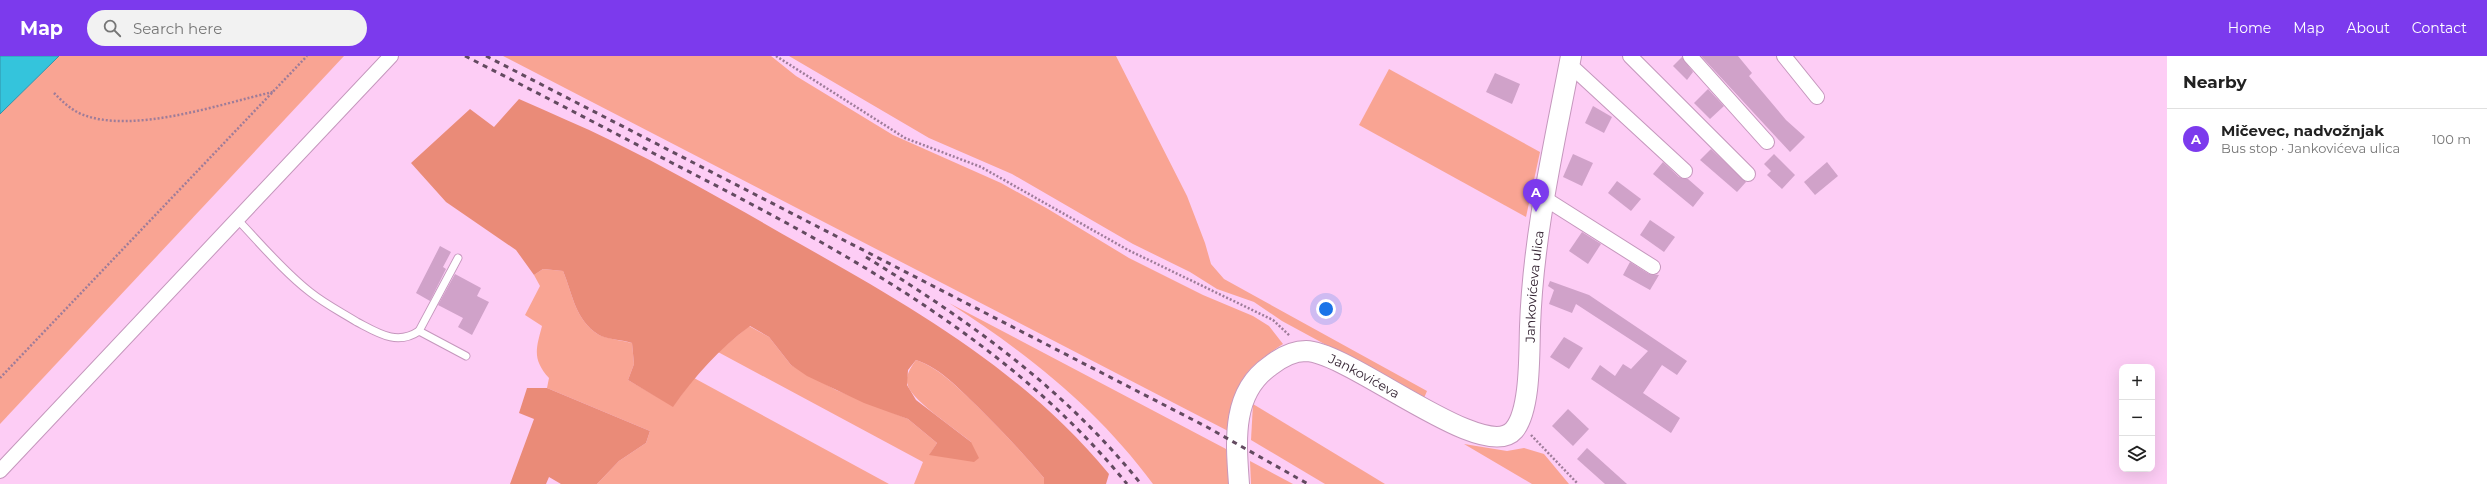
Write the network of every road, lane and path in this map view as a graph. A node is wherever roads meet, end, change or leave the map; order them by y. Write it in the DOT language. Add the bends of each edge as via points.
graph roads {
  1 [pos="308,56"];
  2 [pos="391,56"];
  3 [pos="776,56"];
  4 [pos="1630,56"];
  5 [pos="1690,56"];
  6 [pos="1784,56"];
  7 [pos="1570,61"];
  8 [pos="273,91"];
  9 [pos="54,93"];
  10 [pos="1817,97"];
  11 [pos="1767,142"];
  12 [pos="1685,171"];
  13 [pos="1748,174"];
  14 [pos="1544,198"];
  15 [pos="236,218"];
  16 [pos="458,258"];
  17 [pos="1653,267"];
  18 [pos="419,331"];
  19 [pos="1306,351"];
  20 [pos="466,356"];
  21 [pos="0,378"];
  22 [pos="1518,423"];
  23 [pos="0,471"];
  24 [pos="1239,484"];
  25 [pos="1578,484"];
  1 -- 8 [label="path"];
  2 -- 15 [label="street"];
  3 -- 19 [label="path" via="905,138 981,167 1128,250 1272,320"];
  4 -- 13 [label="street"];
  5 -- 11 [label="street"];
  6 -- 10 [label="street"];
  7 -- 12 [label="street"];
  7 -- 14 [label="main road, Jankovićeva ulica"];
  8 -- 9 [label="path" via="154,119 105,120 81,114"];
  8 -- 21 [label="path"];
  14 -- 17 [label="street"];
  14 -- 22 [label="main road, Jankovićeva ulica" via="1536,238 1531,292 1527,394"];
  15 -- 18 [label="lane" via="289,273 328,305 387,337 410,337"];
  15 -- 23 [label="street"];
  16 -- 18 [label="lane"];
  18 -- 20 [label="lane"];
  19 -- 22 [label="main road, Jankovićeva" via="1335,359 1475,434 1495,438 1504,436 1513,431"];
  19 -- 24 [label="main road" via="1280,359 1255,378 1245,395 1237,426"];
  22 -- 25 [label="path"];
}
